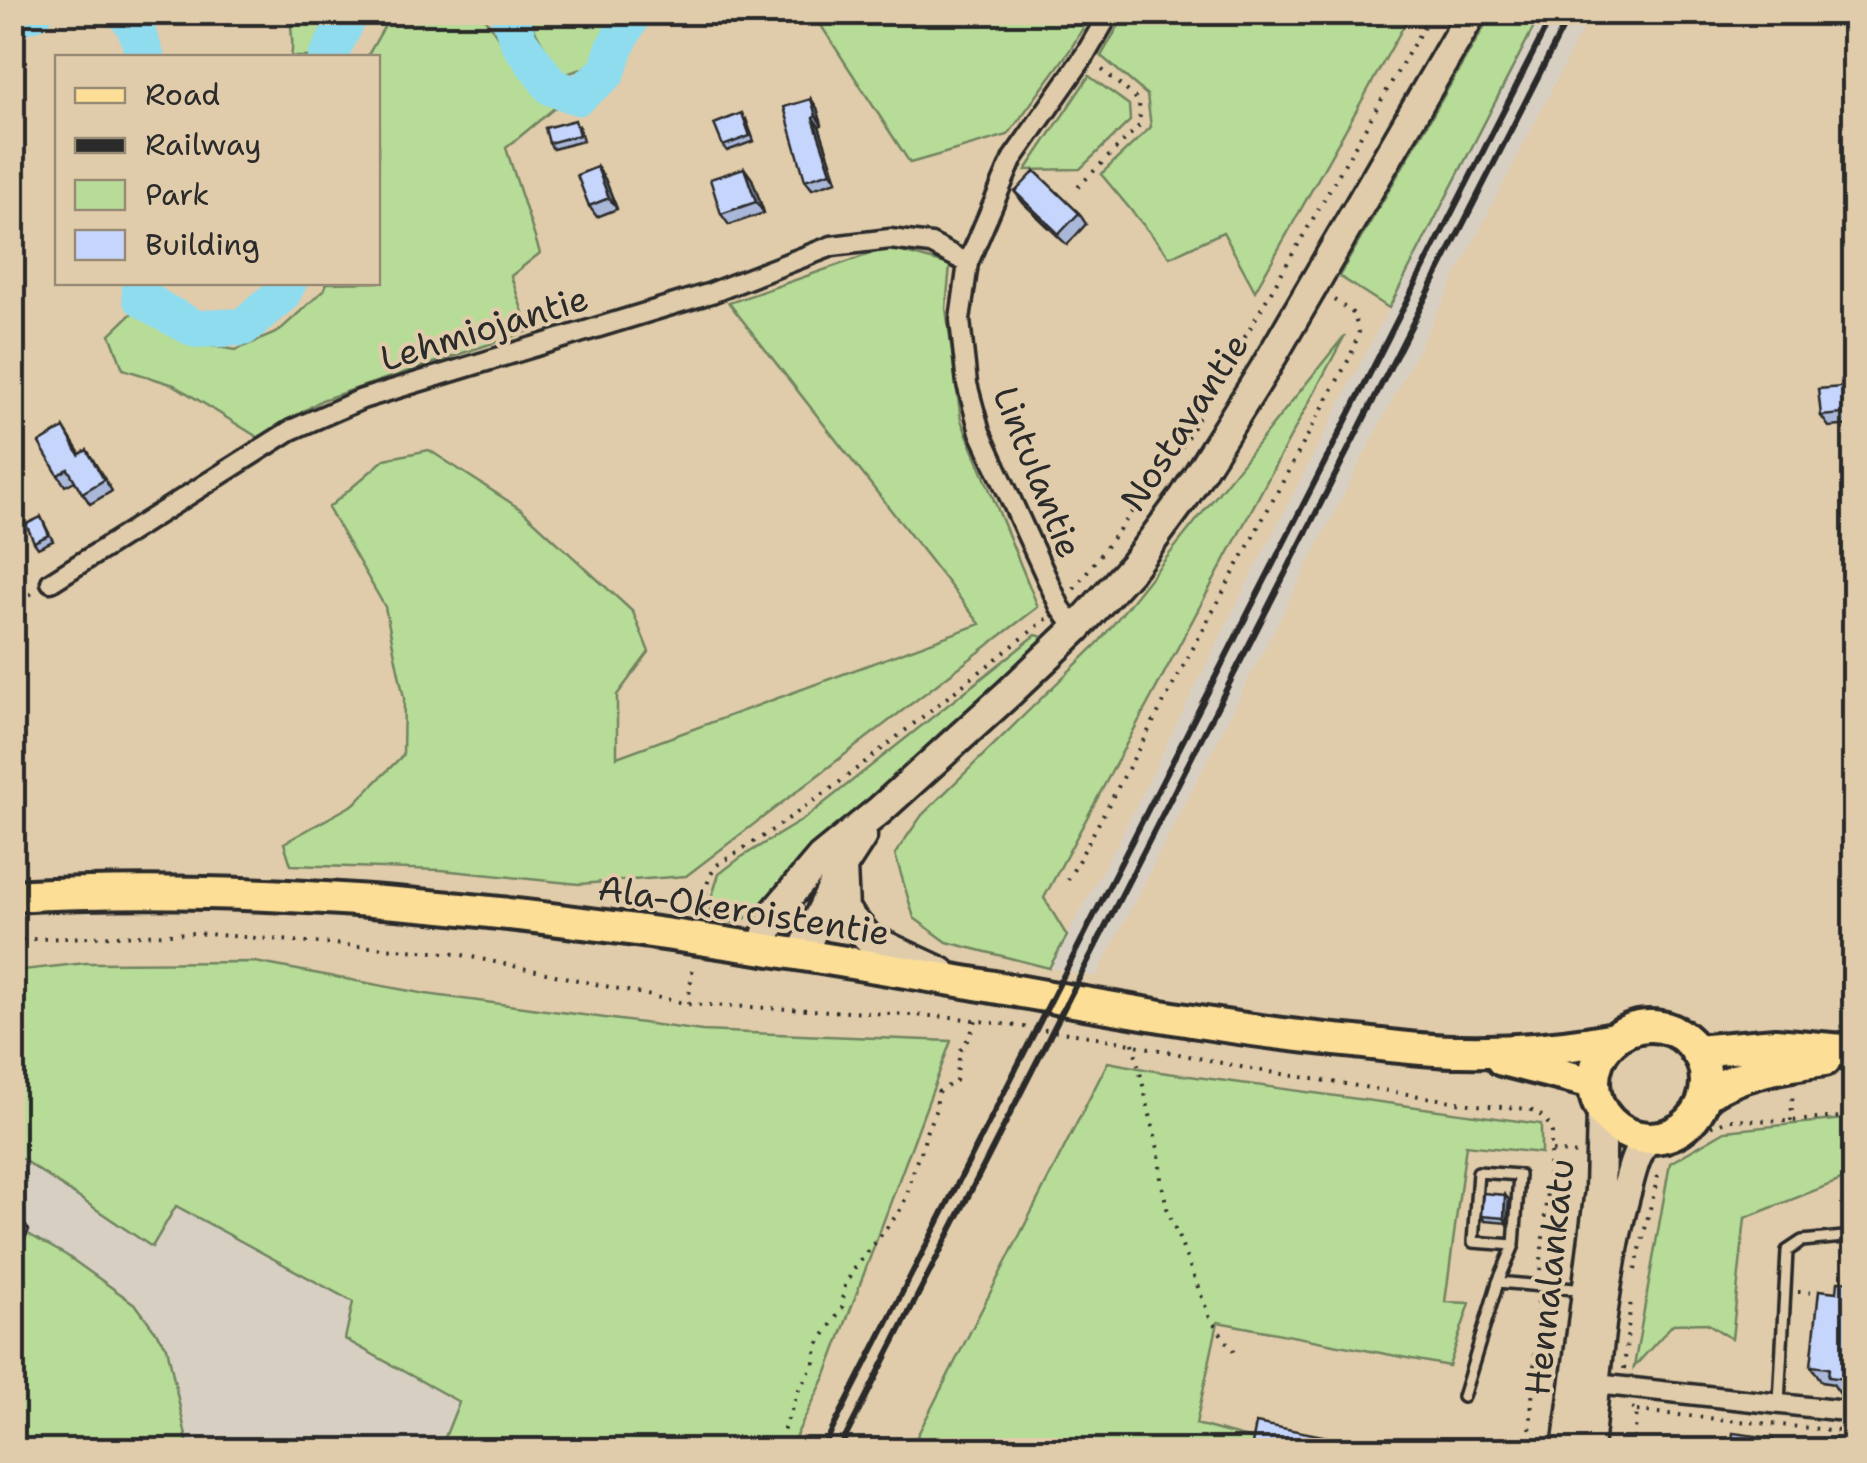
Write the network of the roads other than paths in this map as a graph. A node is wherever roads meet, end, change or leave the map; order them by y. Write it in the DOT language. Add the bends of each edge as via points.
graph roads {
  1 [pos="1110,12"];
  2 [pos="1472,12"];
  3 [pos="968,262"];
  4 [pos="50,582"];
  5 [pos="1068,618"];
  6 [pos="880,810"];
  7 [pos="842,867"];
  8 [pos="12,896"];
  9 [pos="761,950"];
  10 [pos="800,956"];
  11 [pos="967,982"];
  12 [pos="1614,1038"];
  13 [pos="1460,1051"];
  14 [pos="1696,1051"];
  15 [pos="1854,1054"];
  16 [pos="1704,1096"];
  17 [pos="1598,1098"];
  18 [pos="1657,1154"];
  19 [pos="1854,1236"];
  20 [pos="1514,1245"];
  21 [pos="1498,1282"];
  22 [pos="1596,1292"];
  23 [pos="1585,1383"];
  24 [pos="1463,1397"];
  25 [pos="1779,1403"];
  26 [pos="1854,1412"];
  27 [pos="1567,1450"];
  28 [pos="1588,1450"];
  1 -- 3 [label="street, Lintulantie" via="1013,158"];
  2 -- 5 [label="street, Nostavantie" via="1185,496 1134,565"];
  3 -- 4 [label="street, Lehmiojantie" via="931,244 890,239 832,246 711,293 362,399 291,430"];
  3 -- 5 [label="street, Lintulantie" via="960,320 980,432"];
  5 -- 6 [label="street, Nostavantie" via="1009,693"];
  6 -- 7 [label="street, Nostavantie"];
  6 -- 9 [label="street, Nostavantie" via="822,858 775,912"];
  7 -- 10 [label="street, Nostavantie"];
  7 -- 11 [label="street" via="844,910 868,938"];
  8 -- 9 [label="main road, Ala-Okeroistentie" via="245,894 419,904"];
  9 -- 10 [label="main road, Ala-Okeroistentie"];
  10 -- 11 [label="main road, Ala-Okeroistentie"];
  11 -- 13 [label="main road, Ala-Okeroistentie" via="1240,1029"];
  12 -- 13 [label="main road, Ala-Okeroistentie"];
  12 -- 14 [label="main road" via="1631,1029 1669,1029"];
  12 -- 17 [label="main road" via="1599,1058"];
  13 -- 17 [label="main road, Ala-Okeroistentie" via="1530,1066"];
  14 -- 15 [label="main road" via="1775,1044"];
  14 -- 16 [label="main road" via="1704,1066"];
  15 -- 16 [label="main road" via="1764,1072"];
  16 -- 18 [label="main road" via="1688,1124 1659,1138"];
  17 -- 18 [label="main road" via="1612,1124"];
  17 -- 22 [label="street, Hennalankatu"];
  18 -- 22 [label="street, Hennalankatu" via="1635,1158"];
  19 -- 25 [label="lane" via="1802,1241 1787,1251"];
  20 -- 20 [label="lane" via="1519,1175 1478,1172 1473,1242"];
  20 -- 21 [label="lane"];
  21 -- 22 [label="lane"];
  21 -- 24 [label="lane"];
  22 -- 23 [label="street, Hennalankatu"];
  23 -- 25 [label="street"];
  23 -- 27 [label="street, Hennalankatu"];
  23 -- 28 [label="street, Hennalankatu"];
  25 -- 26 [label="street"];
}
